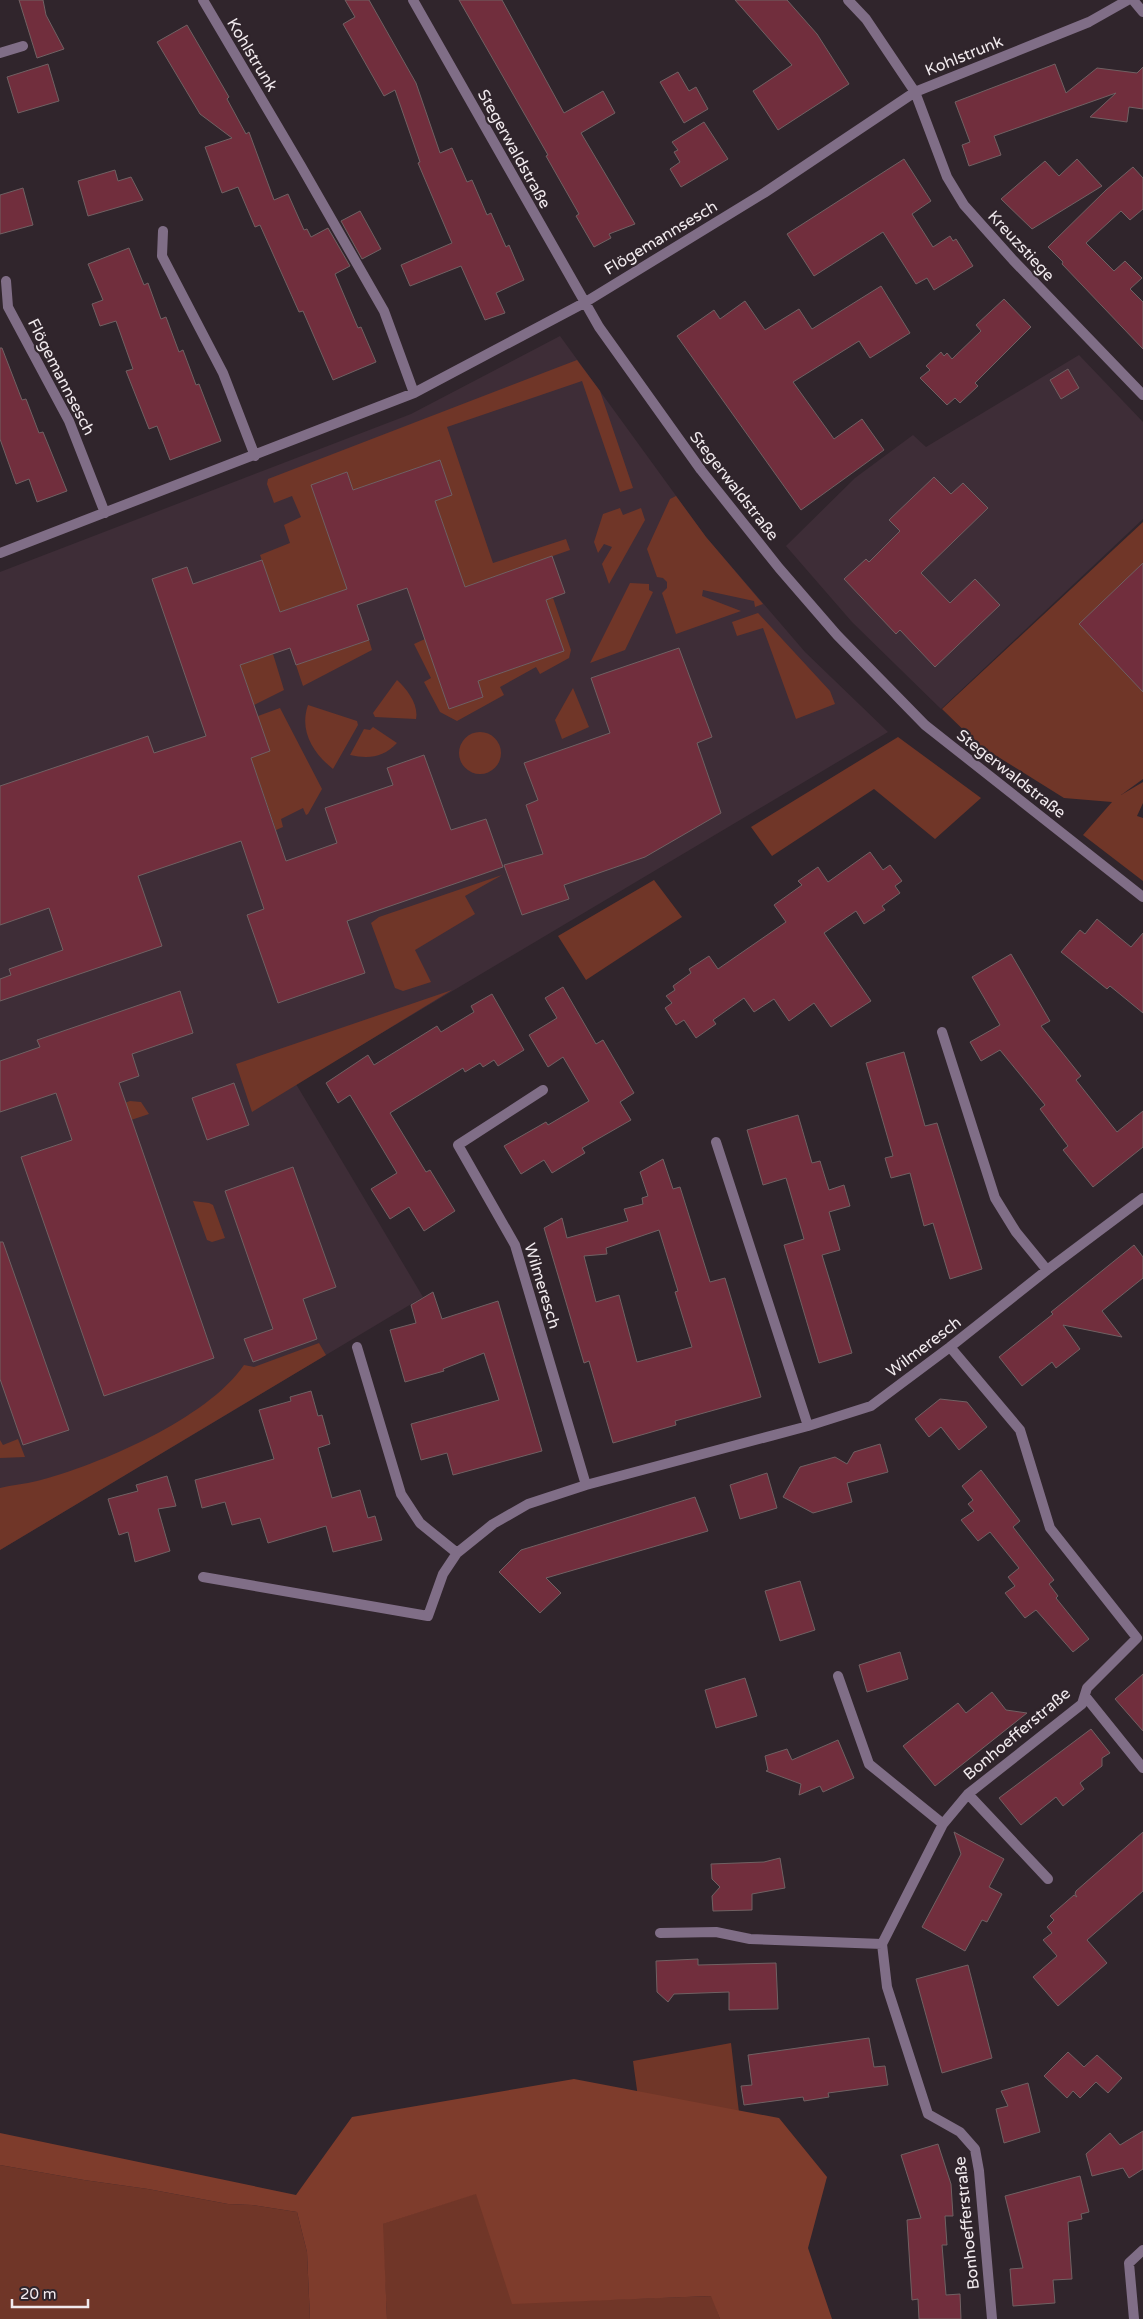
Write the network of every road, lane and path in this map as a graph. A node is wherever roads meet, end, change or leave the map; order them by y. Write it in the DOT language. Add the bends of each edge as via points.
graph roads {
  1 [pos="203,0"];
  2 [pos="413,0"];
  3 [pos="848,0"];
  4 [pos="1128,0"];
  5 [pos="1133,0"];
  6 [pos="1143,12"];
  7 [pos="23,46"];
  8 [pos="0,53"];
  9 [pos="915,92"];
  10 [pos="163,231"];
  11 [pos="6,281"];
  12 [pos="584,303"];
  13 [pos="414,393"];
  14 [pos="1143,395"];
  15 [pos="255,456"];
  16 [pos="105,513"];
  17 [pos="0,553"];
  18 [pos="1143,897"];
  19 [pos="942,1032"];
  20 [pos="543,1090"];
  21 [pos="716,1142"];
  22 [pos="1143,1198"];
  23 [pos="1047,1270"];
  24 [pos="358,1346"];
  25 [pos="950,1348"];
  26 [pos="808,1426"];
  27 [pos="586,1485"];
  28 [pos="457,1552"];
  29 [pos="203,1577"];
  30 [pos="1140,1635"];
  31 [pos="838,1676"];
  32 [pos="1085,1696"];
  33 [pos="1143,1768"];
  34 [pos="968,1794"];
  35 [pos="943,1824"];
  36 [pos="1048,1879"];
  37 [pos="660,1933"];
  38 [pos="882,1944"];
  39 [pos="1143,2250"];
  40 [pos="992,2319"];
  41 [pos="1134,2319"];
  1 -- 13 [label="street, Kohlstrunk" via="384,311"];
  2 -- 12 [label="street, Stegerwaldstraße"];
  3 -- 9 [label="street, Kohlstrunk" via="866,18"];
  4 -- 9 [label="street, Kohlstrunk" via="1089,22"];
  5 -- 6 [label="street"];
  7 -- 8 [label="street"];
  9 -- 12 [label="street, Flögemannsesch" via="764,192"];
  9 -- 14 [label="street, Kreuzstiege" via="947,177 964,205"];
  10 -- 15 [label="street" via="162,256 223,373"];
  11 -- 16 [label="street, Flögemannsesch" via="8,307 69,421"];
  12 -- 13 [label="street, Flögemannsesch"];
  12 -- 18 [label="street, Stegerwaldstraße" via="707,478 779,568 875,676 925,725"];
  13 -- 15 [label="street, Flögemannsesch"];
  15 -- 16 [label="street, Flögemannsesch"];
  16 -- 17 [label="street, Flögemannsesch"];
  19 -- 23 [label="street" via="996,1198 1016,1232"];
  20 -- 27 [label="street, Wilmeresch" via="458,1145 515,1245"];
  21 -- 26 [label="street"];
  22 -- 23 [label="street, Wilmeresch"];
  23 -- 25 [label="street, Wilmeresch"];
  24 -- 28 [label="street" via="401,1494 420,1523"];
  25 -- 26 [label="street, Wilmeresch" via="871,1406"];
  25 -- 30 [label="street, Bonhoefferstraße" via="1020,1430 1050,1528"];
  26 -- 27 [label="street, Wilmeresch"];
  27 -- 28 [label="street, Wilmeresch" via="528,1504 493,1524"];
  28 -- 29 [label="street, Wilmeresch" via="443,1574 428,1616"];
  30 -- 32 [label="street, Bonhoefferstraße" via="1087,1688"];
  31 -- 35 [label="street" via="869,1764"];
  32 -- 33 [label="street, Bonhoefferstraße"];
  32 -- 34 [label="street, Bonhoefferstraße" via="1082,1704"];
  34 -- 35 [label="street, Bonhoefferstraße"];
  34 -- 36 [label="street, Bonhoefferstraße"];
  35 -- 38 [label="street, Bonhoefferstraße"];
  37 -- 38 [label="street" via="716,1932 750,1940"];
  38 -- 40 [label="street, Bonhoefferstraße" via="887,1987 928,2114 960,2132 975,2149"];
  39 -- 41 [label="street" via="1129,2263"];
}
